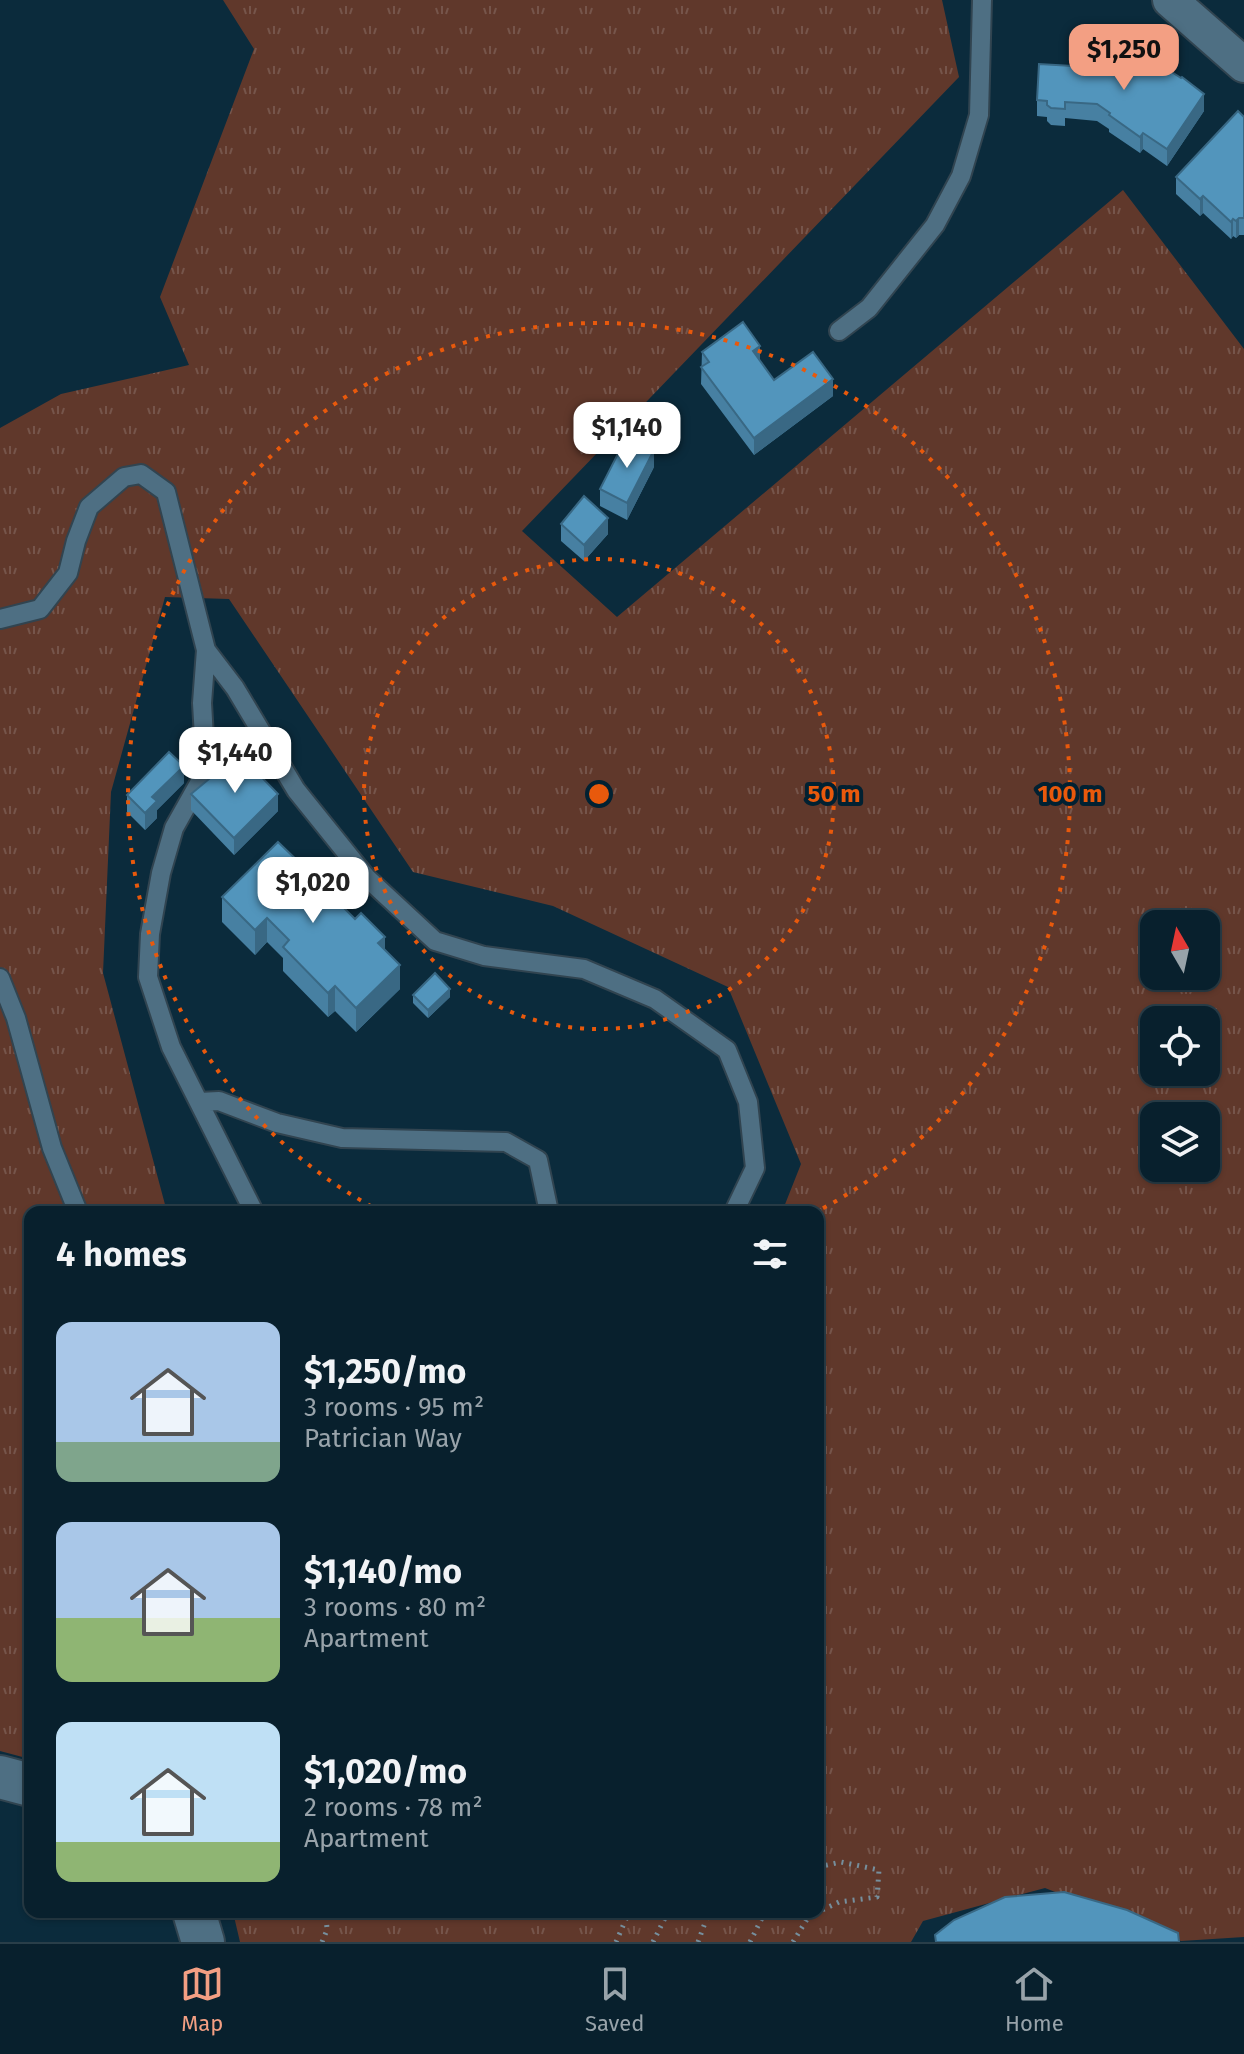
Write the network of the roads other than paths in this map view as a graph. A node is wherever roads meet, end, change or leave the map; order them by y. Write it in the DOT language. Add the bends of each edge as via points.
graph roads {
  1 [pos="982,0"];
  2 [pos="1170,0"];
  3 [pos="1244,65"];
  4 [pos="839,331"];
  5 [pos="0,619"];
  6 [pos="206,650"];
  7 [pos="0,978"];
  8 [pos="199,1102"];
  9 [pos="76,1206"];
  10 [pos="251,1206"];
  11 [pos="548,1206"];
  12 [pos="737,1206"];
  13 [pos="0,1777"];
  14 [pos="24,1783"];
  15 [pos="196,1918"];
  16 [pos="203,1942"];
  1 -- 4 [label="lane" via="979,115 961,176 935,225 869,308"];
  2 -- 3 [label="street"];
  5 -- 6 [label="lane" via="40,609 68,573 89,507 124,477 141,474 166,492"];
  6 -- 8 [label="lane" via="206,771 174,828 161,873 148,977 171,1047"];
  6 -- 12 [label="lane" via="296,790 366,877 435,941 484,956 584,969 655,999 727,1050 748,1102 755,1168"];
  7 -- 9 [label="lane" via="52,1148"];
  8 -- 10 [label="lane"];
  8 -- 11 [label="lane" via="219,1101 277,1123 342,1138 506,1142 538,1160"];
  13 -- 14 [label="street"];
  15 -- 16 [label="street"];
}
